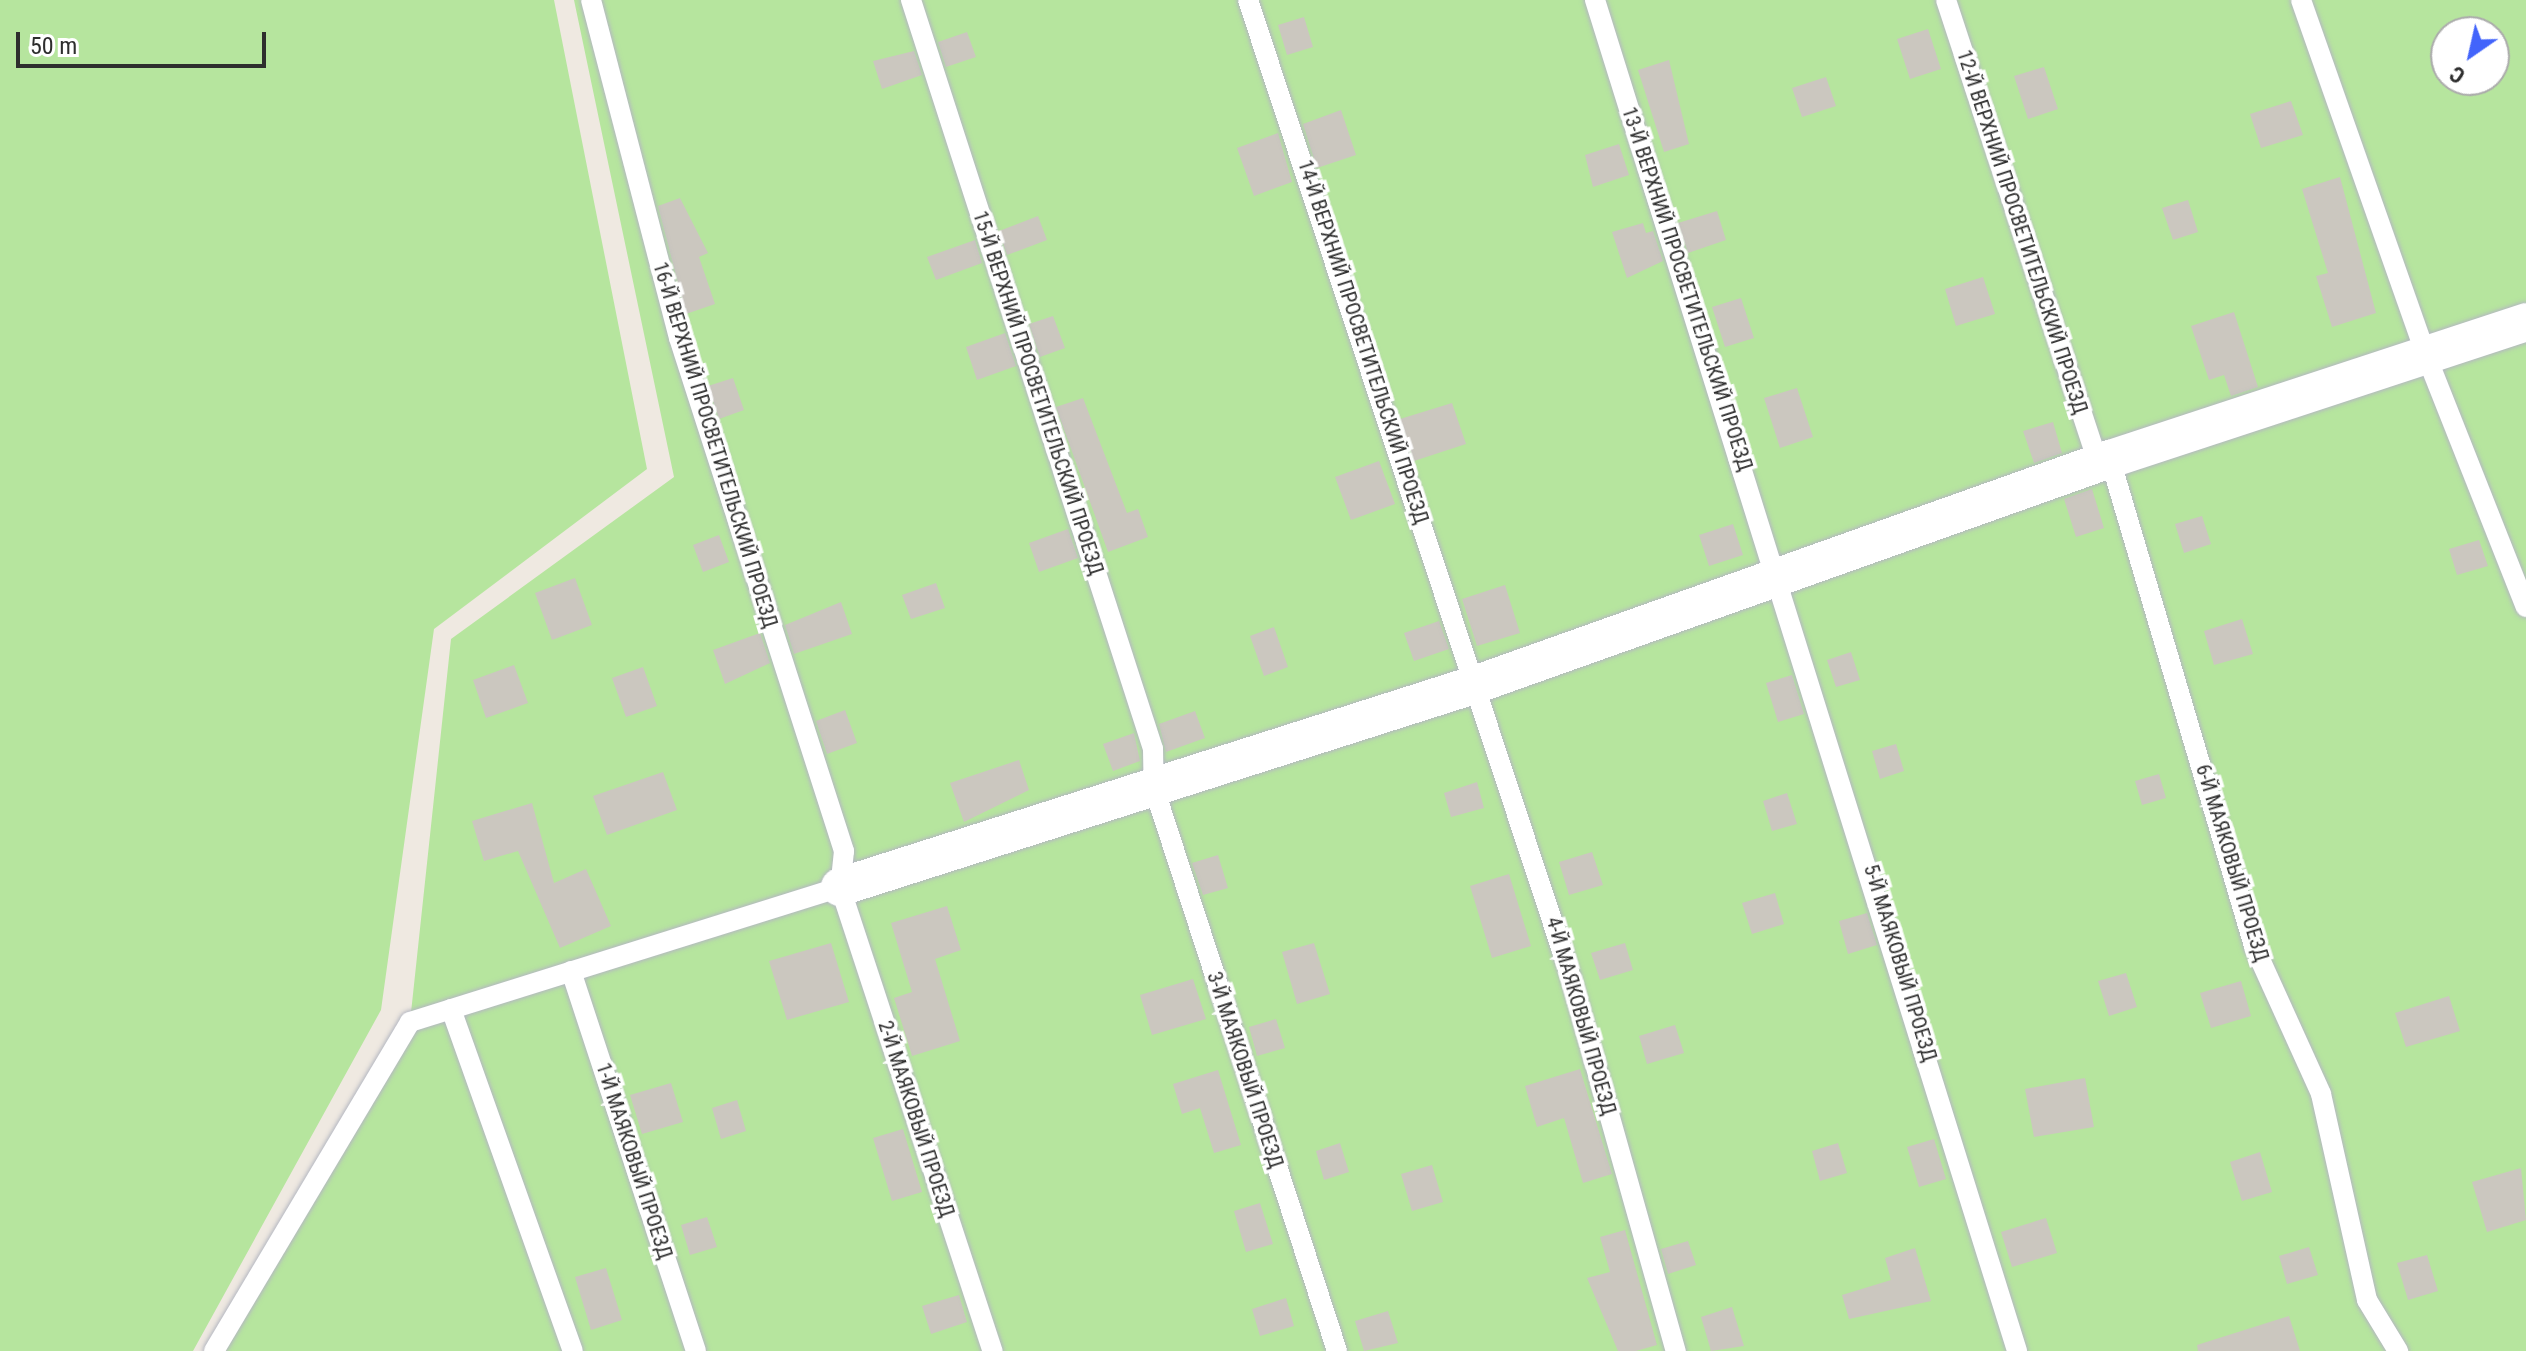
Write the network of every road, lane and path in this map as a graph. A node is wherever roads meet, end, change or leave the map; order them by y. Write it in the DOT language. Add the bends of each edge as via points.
graph roads {
  1 [pos="591,0"];
  2 [pos="911,0"];
  3 [pos="1248,0"];
  4 [pos="1595,0"];
  5 [pos="1946,0"];
  6 [pos="2301,0"];
  7 [pos="2526,322"];
  8 [pos="2426,355"];
  9 [pos="2104,461"];
  10 [pos="1778,577"];
  11 [pos="2526,607"];
  12 [pos="1477,684"];
  13 [pos="1154,788"];
  14 [pos="840,887"];
  15 [pos="571,971"];
  16 [pos="451,1009"];
  17 [pos="214,1351"];
  18 [pos="573,1351"];
  19 [pos="696,1351"];
  20 [pos="993,1351"];
  21 [pos="1337,1351"];
  22 [pos="1676,1351"];
  23 [pos="2017,1351"];
  24 [pos="2398,1351"];
  1 -- 14 [label="lane, 16-Й ВЕРХНИЙ ПРОСВЕТИТЕЛЬСКИЙ ПРОЕЗД" via="679,338 844,851"];
  2 -- 13 [label="lane, 15-Й ВЕРХНИЙ ПРОСВЕТИТЕЛЬСКИЙ ПРОЕЗД" via="1153,749"];
  3 -- 12 [label="lane, 14-Й ВЕРХНИЙ ПРОСВЕТИТЕЛЬСКИЙ ПРОЕЗД"];
  4 -- 10 [label="lane, 13-Й ВЕРХНИЙ ПРОСВЕТИТЕЛЬСКИЙ ПРОЕЗД"];
  5 -- 9 [label="lane, 12-Й ВЕРХНИЙ ПРОСВЕТИТЕЛЬСКИЙ ПРОЕЗД"];
  6 -- 8 [label="lane"];
  7 -- 8 [label="street"];
  8 -- 9 [label="street"];
  8 -- 11 [label="lane"];
  9 -- 10 [label="street"];
  9 -- 24 [label="lane, 6-Й МАЯКОВЫЙ ПРОЕЗД" via="2254,946 2321,1094 2367,1300"];
  10 -- 12 [label="street"];
  10 -- 23 [label="lane, 5-Й МАЯКОВЫЙ ПРОЕЗД"];
  12 -- 13 [label="street"];
  12 -- 22 [label="lane, 4-Й МАЯКОВЫЙ ПРОЕЗД" via="1570,975"];
  13 -- 14 [label="street"];
  13 -- 21 [label="lane, 3-Й МАЯКОВЫЙ ПРОЕЗД"];
  14 -- 15 [label="lane"];
  14 -- 20 [label="lane, 2-Й МАЯКОВЫЙ ПРОЕЗД"];
  15 -- 16 [label="lane"];
  15 -- 19 [label="lane, 1-Й МАЯКОВЫЙ ПРОЕЗД"];
  16 -- 17 [label="lane" via="410,1022"];
  16 -- 18 [label="lane"];
}
